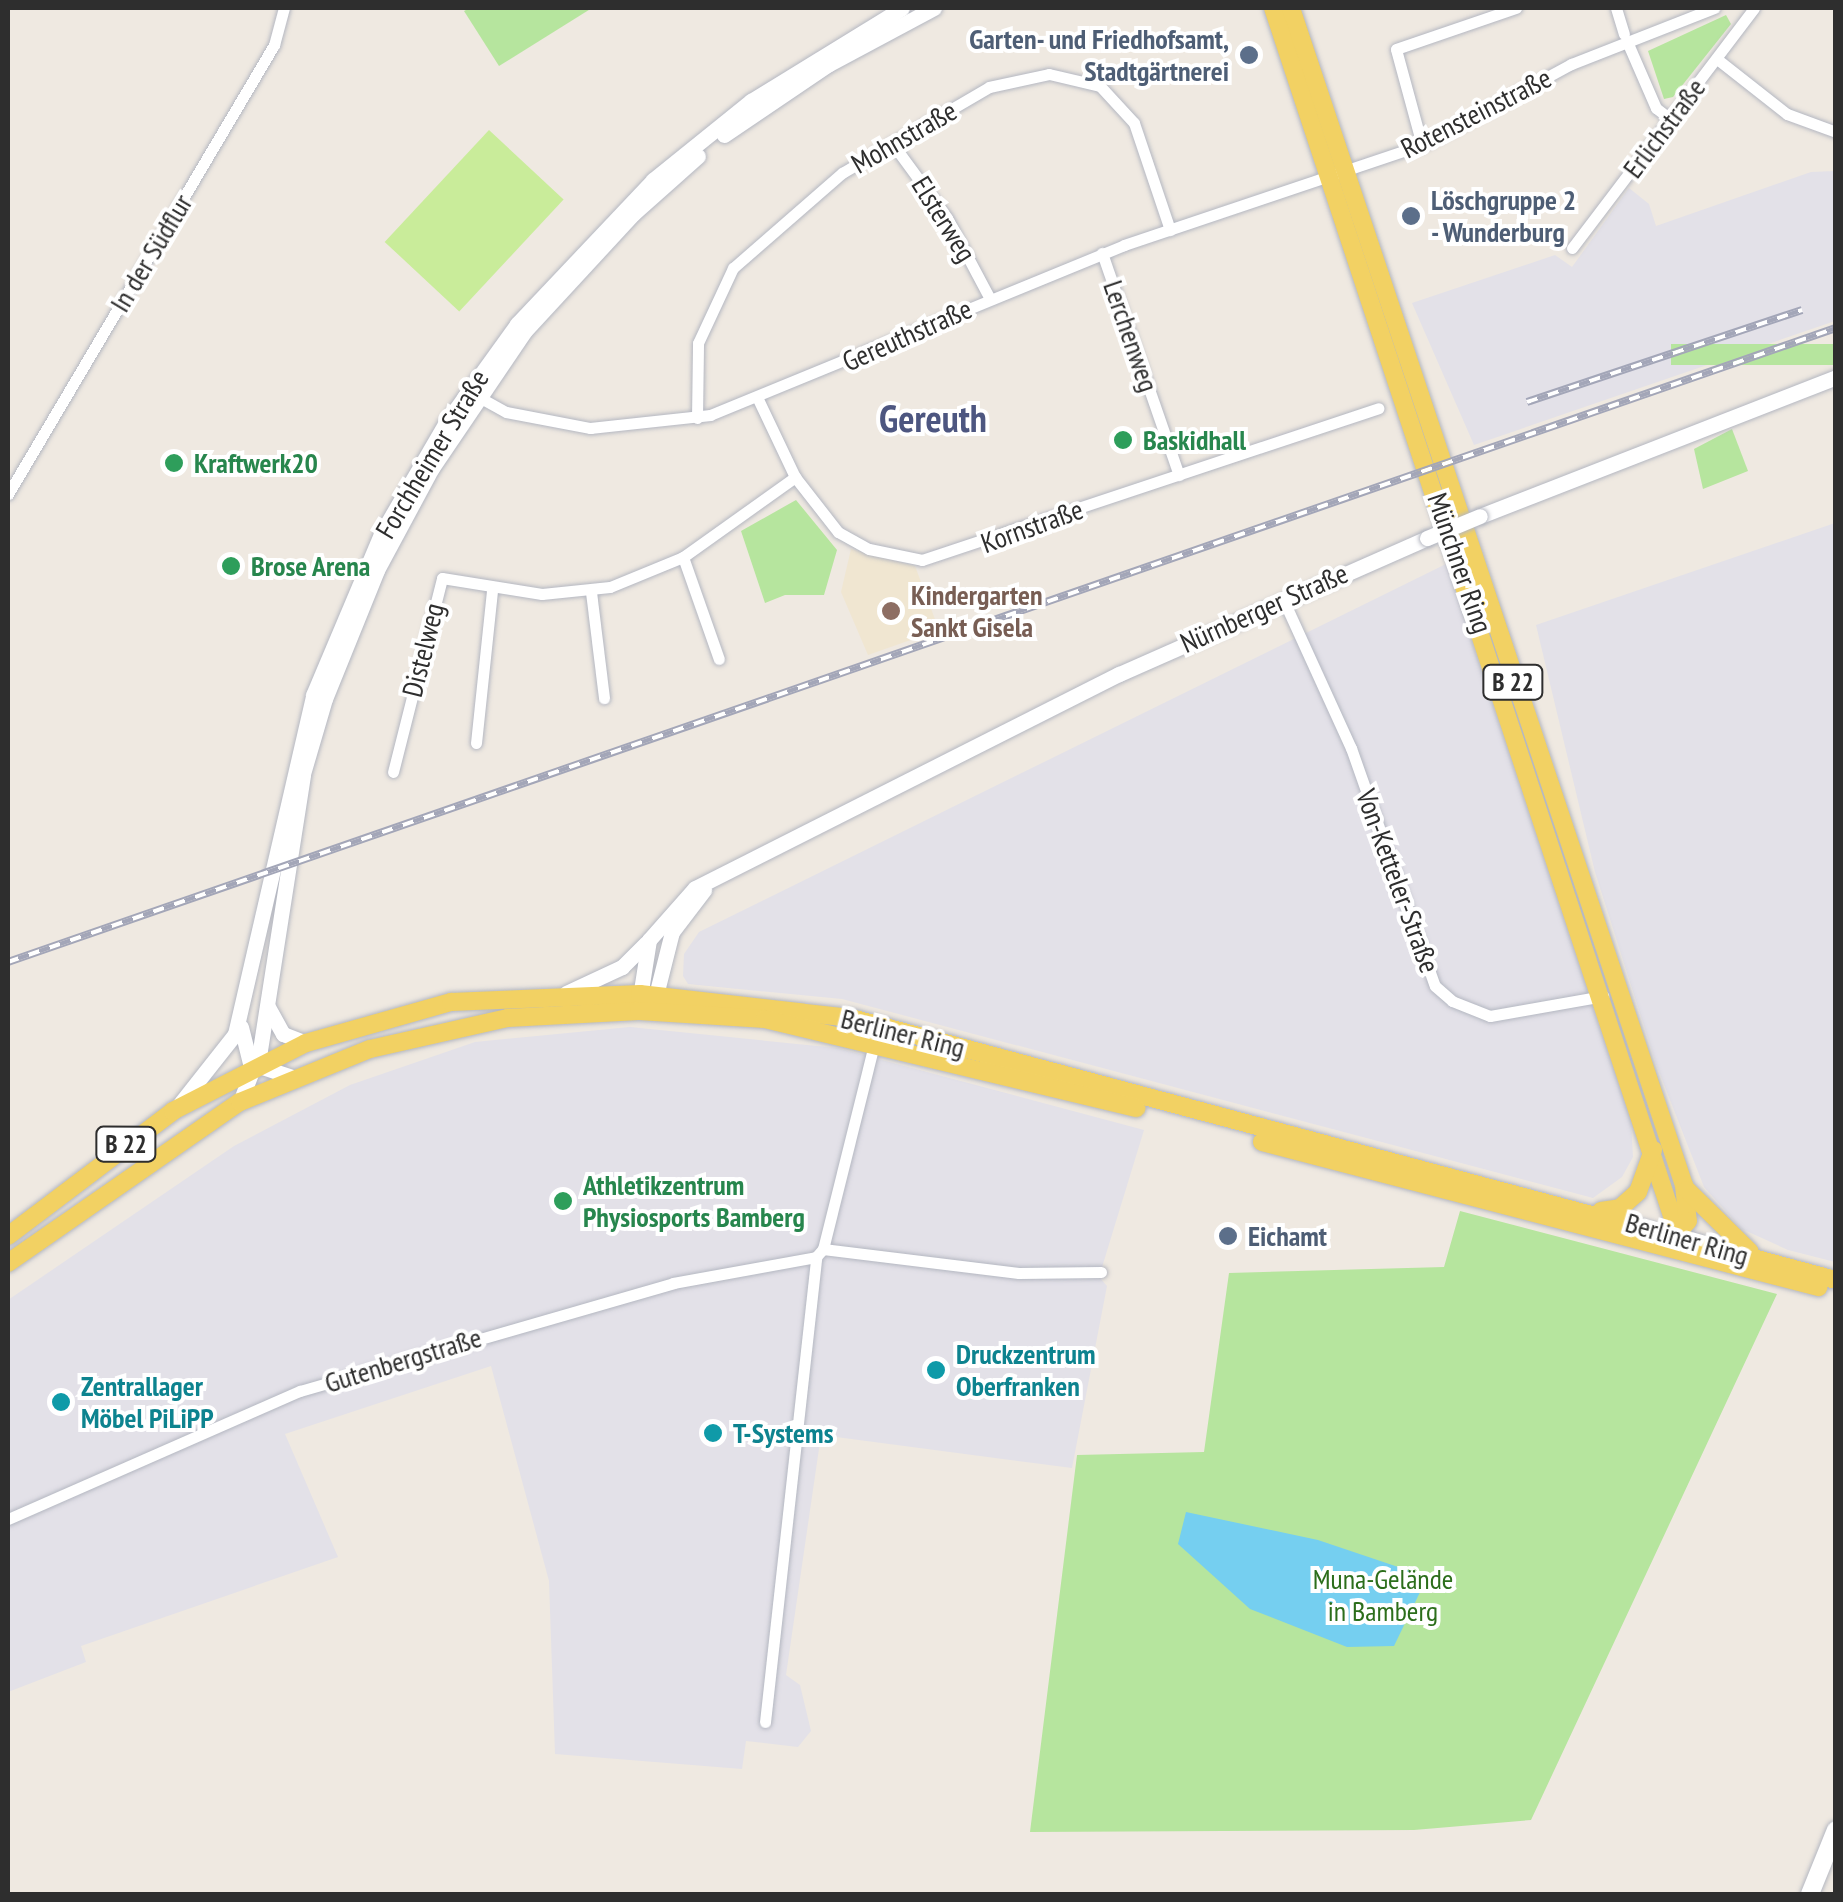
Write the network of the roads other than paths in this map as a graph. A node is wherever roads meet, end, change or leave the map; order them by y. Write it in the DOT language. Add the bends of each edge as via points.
graph roads {
  1 [pos="284,8"];
  2 [pos="902,8"];
  3 [pos="934,8"];
  4 [pos="1273,8"];
  5 [pos="1291,8"];
  6 [pos="1516,8"];
  7 [pos="1616,8"];
  8 [pos="1714,8"];
  9 [pos="1754,8"];
  10 [pos="1626,40"];
  11 [pos="1717,59"];
  12 [pos="1670,120"];
  13 [pos="1836,132"];
  14 [pos="892,143"];
  15 [pos="1422,146"];
  16 [pos="1338,175"];
  17 [pos="1170,230"];
  18 [pos="1572,248"];
  19 [pos="1102,253"];
  20 [pos="990,299"];
  21 [pos="1836,377"];
  22 [pos="478,396"];
  23 [pos="757,397"];
  24 [pos="1378,408"];
  25 [pos="697,418"];
  26 [pos="1178,475"];
  27 [pos="795,477"];
  28 [pos="8,494"];
  29 [pos="683,557"];
  30 [pos="492,590"];
  31 [pos="590,592"];
  32 [pos="1283,599"];
  33 [pos="719,659"];
  34 [pos="604,698"];
  35 [pos="476,742"];
  36 [pos="393,772"];
  37 [pos="712,881"];
  38 [pos="649,940"];
  39 [pos="566,993"];
  40 [pos="1609,994"];
  41 [pos="266,1000"];
  42 [pos="647,1003"];
  43 [pos="240,1018"];
  44 [pos="877,1033"];
  45 [pos="306,1042"];
  46 [pos="255,1066"];
  47 [pos="292,1078"];
  48 [pos="240,1102"];
  49 [pos="173,1111"];
  50 [pos="1653,1144"];
  51 [pos="1684,1185"];
  52 [pos="1590,1212"];
  53 [pos="1678,1234"];
  54 [pos="8,1236"];
  55 [pos="1657,1247"];
  56 [pos="820,1253"];
  57 [pos="1698,1258"];
  58 [pos="1763,1261"];
  59 [pos="8,1264"];
  60 [pos="1101,1272"];
  61 [pos="1836,1280"];
  62 [pos="1836,1291"];
  63 [pos="8,1519"];
  64 [pos="765,1722"];
  65 [pos="1836,1830"];
  66 [pos="1810,1894"];
  1 -- 28 [label="street, In der Südflur" via="274,46"];
  2 -- 43 [label="street, Forchheimer Straße" via="751,101 652,180 530,309 445,424 381,534 314,696"];
  3 -- 22 [label="street, Forchheimer Straße" via="792,86 690,162 570,280"];
  4 -- 16 [label="main road, Münchner Ring / B 22"];
  5 -- 16 [label="main road, Münchner Ring / B 22"];
  6 -- 15 [label="street" via="1396,49"];
  7 -- 10 [label="street"];
  8 -- 10 [label="street, Rotensteinstraße"];
  9 -- 11 [label="street, Erlichstraße"];
  10 -- 12 [label="street" via="1656,108"];
  10 -- 15 [label="street, Rotensteinstraße"];
  11 -- 12 [label="street, Erlichstraße"];
  11 -- 13 [label="street" via="1787,114"];
  12 -- 18 [label="street, Erlichstraße"];
  14 -- 17 [label="street, Mohnstraße" via="989,87 1030,75 1074,76 1100,86 1134,122"];
  14 -- 20 [label="street, Elsterweg" via="947,218"];
  14 -- 25 [label="street, Mohnstraße" via="819,189 733,268 716,292 698,343"];
  15 -- 16 [label="street, Rotensteinstraße"];
  16 -- 17 [label="street, Gereuthstraße"];
  16 -- 40 [label="main road, Münchner Ring / B 22"];
  17 -- 19 [label="street, Gereuthstraße"];
  19 -- 20 [label="street, Gereuthstraße"];
  19 -- 26 [label="street, Lerchenweg"];
  20 -- 23 [label="street, Gereuthstraße"];
  21 -- 32 [label="street, Nürnberger Straße, bridge"];
  22 -- 25 [label="street, Gereuthstraße" via="506,412 574,427 616,430"];
  22 -- 41 [label="street, Forchheimer Straße" via="391,542 325,699 293,824"];
  23 -- 25 [label="street, Gereuthstraße"];
  23 -- 27 [label="street, Kornstraße"];
  24 -- 26 [label="street, Kornstraße"];
  26 -- 27 [label="street, Kornstraße" via="922,560 869,550 838,532"];
  27 -- 29 [label="street, Distelweg"];
  29 -- 31 [label="street, Distelweg"];
  29 -- 33 [label="street"];
  30 -- 31 [label="street, Distelweg"];
  30 -- 35 [label="street, Distelweg"];
  30 -- 36 [label="street, Distelweg" via="442,578"];
  31 -- 34 [label="street"];
  32 -- 37 [label="street, Nürnberger Straße" via="1118,674"];
  32 -- 40 [label="street, Von-Ketteler-Straße" via="1351,748 1436,986 1452,1001 1490,1016"];
  37 -- 38 [label="street, Nürnberger Straße" via="680,900"];
  37 -- 42 [label="street, Nürnberger Straße" via="672,932"];
  38 -- 39 [label="street" via="622,967"];
  38 -- 42 [label="street, Nürnberger Straße"];
  39 -- 42 [label="main road, Berliner Ring / B 22"];
  39 -- 45 [label="main road, Berliner Ring / B 22" via="451,1002"];
  40 -- 50 [label="main road, Münchner Ring / B 22"];
  40 -- 51 [label="main road, Münchner Ring / B 22"];
  41 -- 45 [label="street" via="277,1028"];
  41 -- 46 [label="street, Forchheimer Straße"];
  42 -- 44 [label="main road, Berliner Ring / B 22"];
  42 -- 47 [label="main road, Berliner Ring / B 22" via="457,1027"];
  43 -- 46 [label="street" via="244,1052"];
  43 -- 49 [label="street, Forchheimer Straße" via="228,1049"];
  44 -- 52 [label="main road, Berliner Ring / B 22"];
  44 -- 55 [label="main road, Berliner Ring / B 22"];
  44 -- 56 [label="street"];
  45 -- 46 [label="main road, Berliner Ring / B 22"];
  46 -- 47 [label="street"];
  46 -- 48 [label="street, Forchheimer Straße"];
  46 -- 49 [label="main road, Berliner Ring / B 22"];
  47 -- 48 [label="main road, Berliner Ring / B 22"];
  48 -- 59 [label="main road, Berliner Ring / B 22"];
  49 -- 54 [label="main road, Berliner Ring / B 22"];
  50 -- 52 [label="main road" via="1647,1179 1630,1200"];
  50 -- 53 [label="main road, Münchner Ring"];
  51 -- 53 [label="main road, B 22" via="1689,1216"];
  51 -- 58 [label="main road" via="1722,1230"];
  52 -- 53 [label="main road, Berliner Ring"];
  53 -- 55 [label="main road"];
  53 -- 57 [label="main road"];
  53 -- 58 [label="main road, Berliner Ring"];
  55 -- 57 [label="main road, Berliner Ring"];
  56 -- 60 [label="street, Gutenbergstraße" via="1019,1273"];
  56 -- 63 [label="street, Gutenbergstraße" via="673,1282 300,1391"];
  56 -- 64 [label="street"];
  57 -- 62 [label="main road, Berliner Ring"];
  58 -- 61 [label="main road, Berliner Ring"];
  65 -- 66 [label="main road"];
}
